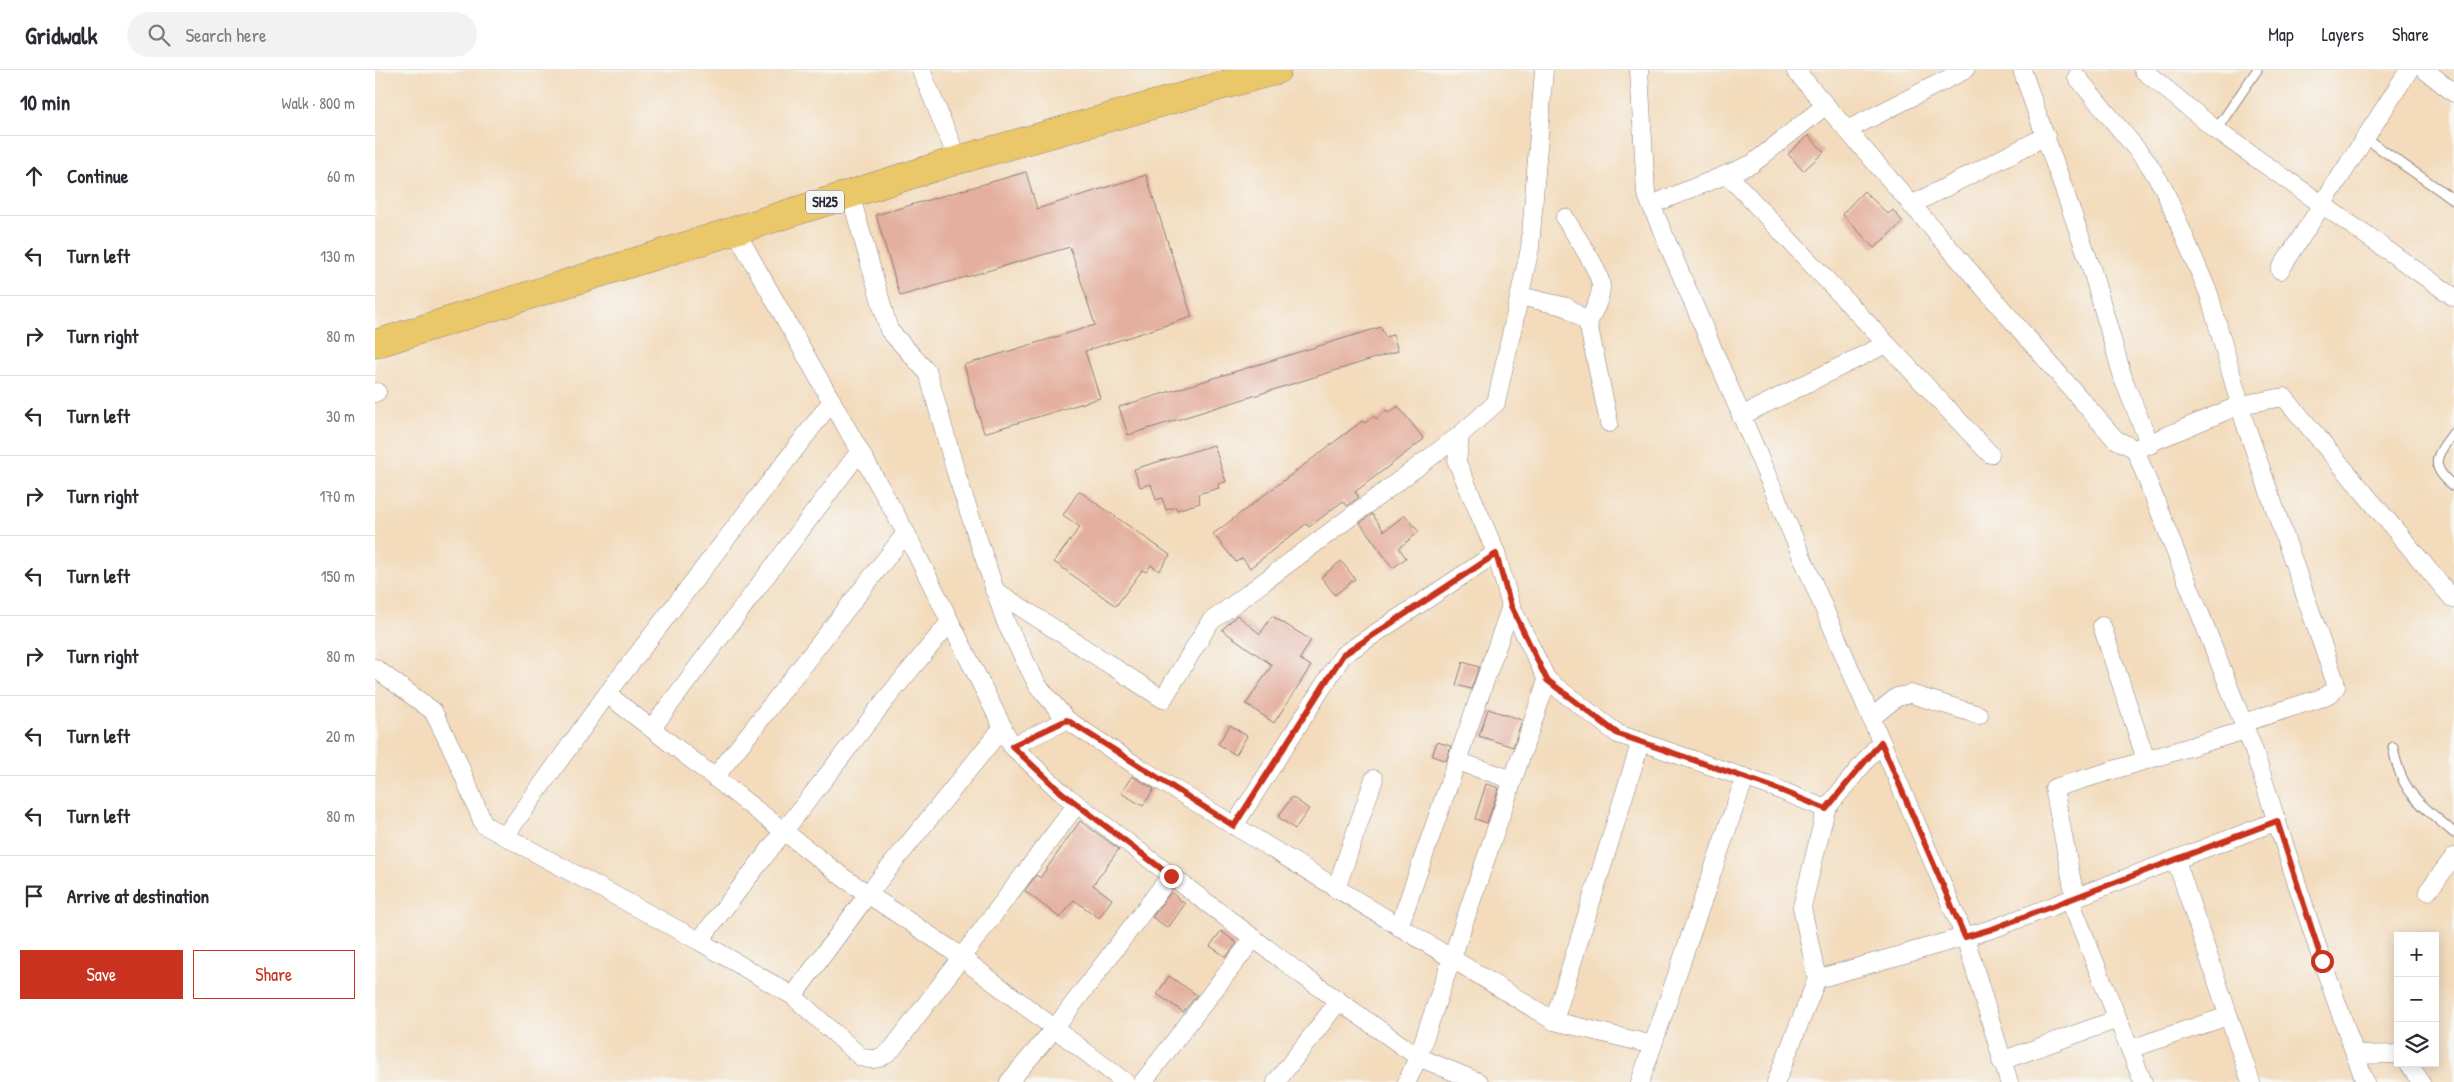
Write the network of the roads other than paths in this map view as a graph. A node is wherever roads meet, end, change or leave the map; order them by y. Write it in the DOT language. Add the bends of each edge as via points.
graph roads {
  1 [pos="921,70"];
  2 [pos="1277,70"];
  3 [pos="1544,70"];
  4 [pos="1639,70"];
  5 [pos="1795,70"];
  6 [pos="1965,70"];
  7 [pos="2022,70"];
  8 [pos="2143,70"];
  9 [pos="2257,70"];
  10 [pos="2409,70"];
  11 [pos="2425,70"];
  12 [pos="2077,77"];
  13 [pos="2454,92"];
  14 [pos="1826,105"];
  15 [pos="1847,130"];
  16 [pos="2216,130"];
  17 [pos="2046,136"];
  18 [pos="2365,138"];
  19 [pos="958,160"];
  20 [pos="1727,174"];
  21 [pos="850,194"];
  22 [pos="2454,200"];
  23 [pos="2322,204"];
  24 [pos="1911,205"];
  25 [pos="1651,206"];
  26 [pos="1565,218"];
  27 [pos="735,230"];
  28 [pos="2280,270"];
  29 [pos="1520,296"];
  30 [pos="2454,297"];
  31 [pos="1588,323"];
  32 [pos="375,344"];
  33 [pos="1887,344"];
  34 [pos="832,401"];
  35 [pos="2240,405"];
  36 [pos="1741,416"];
  37 [pos="1609,423"];
  38 [pos="2454,432"];
  39 [pos="1460,435"];
  40 [pos="2143,447"];
  41 [pos="860,451"];
  42 [pos="1989,454"];
  43 [pos="2454,486"];
  44 [pos="906,533"];
  45 [pos="1496,554"];
  46 [pos="994,590"];
  47 [pos="2453,599"];
  48 [pos="1511,606"];
  49 [pos="950,622"];
  50 [pos="2102,626"];
  51 [pos="375,668"];
  52 [pos="1547,680"];
  53 [pos="607,694"];
  54 [pos="1979,715"];
  55 [pos="1871,718"];
  56 [pos="1067,720"];
  57 [pos="1003,727"];
  58 [pos="2245,727"];
  59 [pos="652,728"];
  60 [pos="1641,741"];
  61 [pos="1881,742"];
  62 [pos="1012,746"];
  63 [pos="2393,747"];
  64 [pos="2146,760"];
  65 [pos="1457,761"];
  66 [pos="716,776"];
  67 [pos="1745,777"];
  68 [pos="1374,779"];
  69 [pos="1513,780"];
  70 [pos="1077,804"];
  71 [pos="1826,809"];
  72 [pos="2277,821"];
  73 [pos="1234,826"];
  74 [pos="783,829"];
  75 [pos="2454,833"];
  76 [pos="505,836"];
  77 [pos="2454,857"];
  78 [pos="2176,860"];
  79 [pos="1171,876"];
  80 [pos="1336,889"];
  81 [pos="2428,891"];
  82 [pos="868,894"];
  83 [pos="2073,899"];
  84 [pos="1399,927"];
  85 [pos="1965,937"];
  86 [pos="1254,938"];
  87 [pos="699,941"];
  88 [pos="962,958"];
  89 [pos="1451,959"];
  90 [pos="1817,979"];
  91 [pos="793,996"];
  92 [pos="1339,1000"];
  93 [pos="2229,1016"];
  94 [pos="2118,1019"];
  95 [pos="1554,1021"];
  96 [pos="1055,1028"];
  97 [pos="1653,1045"];
  98 [pos="2129,1049"];
  99 [pos="2394,1054"];
  100 [pos="2355,1055"];
  101 [pos="1417,1057"];
  102 [pos="2001,1061"];
  103 [pos="2411,1067"];
  104 [pos="1009,1082"];
  105 [pos="1125,1082"];
  106 [pos="1143,1082"];
  107 [pos="1276,1082"];
  108 [pos="1407,1082"];
  109 [pos="1479,1082"];
  110 [pos="1640,1082"];
  111 [pos="1776,1082"];
  112 [pos="2009,1082"];
  113 [pos="2143,1082"];
  114 [pos="2251,1082"];
  115 [pos="2365,1082"];
  116 [pos="2421,1082"];
  1 -- 19 [label="street"];
  2 -- 19 [label="main road, SH25"];
  3 -- 29 [label="street" via="1530,248"];
  4 -- 25 [label="street" via="1646,193"];
  5 -- 14 [label="street"];
  6 -- 15 [label="street"];
  7 -- 17 [label="street"];
  8 -- 16 [label="street"];
  9 -- 16 [label="lane"];
  10 -- 18 [label="street"];
  11 -- 13 [label="street"];
  12 -- 35 [label="street" via="2148,163 2163,187 2209,294"];
  14 -- 15 [label="street"];
  14 -- 20 [label="street" via="1753,164"];
  15 -- 24 [label="street"];
  16 -- 23 [label="street"];
  17 -- 24 [label="street"];
  17 -- 40 [label="street" via="2091,266"];
  18 -- 22 [label="lane"];
  18 -- 23 [label="street"];
  19 -- 21 [label="main road, SH25"];
  20 -- 25 [label="street"];
  20 -- 33 [label="street"];
  21 -- 27 [label="main road, SH25"];
  21 -- 46 [label="street" via="889,330 928,373"];
  23 -- 28 [label="street"];
  23 -- 30 [label="street"];
  24 -- 40 [label="street" via="2115,439"];
  25 -- 36 [label="street"];
  26 -- 31 [label="street" via="1601,284"];
  27 -- 32 [label="main road, SH25"];
  27 -- 34 [label="street"];
  29 -- 31 [label="street" via="1567,307"];
  29 -- 39 [label="street" via="1496,404"];
  31 -- 37 [label="street"];
  33 -- 36 [label="street"];
  33 -- 42 [label="street"];
  34 -- 41 [label="street"];
  34 -- 53 [label="street"];
  35 -- 40 [label="street"];
  35 -- 47 [label="street" via="2284,397"];
  35 -- 58 [label="street" via="2336,687 2321,698"];
  36 -- 55 [label="street"];
  38 -- 43 [label="lane" via="2438,454 2436,463 2439,473"];
  39 -- 45 [label="street" via="1457,462"];
  39 -- 46 [label="street" via="1209,622 1163,699"];
  40 -- 58 [label="street"];
  41 -- 44 [label="street"];
  41 -- 59 [label="street"];
  44 -- 49 [label="street"];
  44 -- 66 [label="street"];
  45 -- 48 [label="street"];
  45 -- 73 [label="street" via="1343,655"];
  46 -- 56 [label="street" via="1006,623 1038,686"];
  48 -- 52 [label="street"];
  48 -- 65 [label="street"];
  49 -- 57 [label="street"];
  49 -- 74 [label="street"];
  50 -- 64 [label="street"];
  51 -- 76 [label="street" via="433,711 483,825"];
  52 -- 60 [label="street" via="1618,734"];
  52 -- 69 [label="street"];
  53 -- 59 [label="street"];
  53 -- 76 [label="street"];
  54 -- 55 [label="street" via="1911,694 1897,697"];
  55 -- 61 [label="street"];
  56 -- 62 [label="street"];
  56 -- 73 [label="street"];
  57 -- 62 [label="street"];
  57 -- 82 [label="street"];
  58 -- 64 [label="street"];
  58 -- 72 [label="street"];
  59 -- 66 [label="street"];
  60 -- 67 [label="street"];
  60 -- 95 [label="street"];
  61 -- 71 [label="street"];
  61 -- 85 [label="street"];
  62 -- 70 [label="street"];
  63 -- 75 [label="lane" via="2397,768 2411,796"];
  64 -- 83 [label="street" via="2054,788"];
  65 -- 69 [label="street"];
  65 -- 84 [label="street"];
  66 -- 74 [label="street"];
  67 -- 71 [label="street"];
  67 -- 97 [label="street"];
  68 -- 80 [label="street"];
  69 -- 89 [label="street"];
  70 -- 79 [label="street"];
  70 -- 88 [label="street"];
  71 -- 90 [label="street" via="1802,907"];
  72 -- 78 [label="street"];
  72 -- 100 [label="street"];
  73 -- 80 [label="street"];
  74 -- 82 [label="street"];
  74 -- 87 [label="street"];
  76 -- 87 [label="street"];
  77 -- 81 [label="street"];
  78 -- 83 [label="street"];
  78 -- 93 [label="street"];
  79 -- 86 [label="street"];
  79 -- 96 [label="street"];
  80 -- 84 [label="street"];
  82 -- 88 [label="street"];
  82 -- 91 [label="street"];
  83 -- 85 [label="street"];
  83 -- 94 [label="street"];
  84 -- 89 [label="street"];
  85 -- 90 [label="street"];
  85 -- 102 [label="street"];
  86 -- 92 [label="street"];
  86 -- 106 [label="street"];
  87 -- 91 [label="street"];
  88 -- 91 [label="street" via="893,1048 882,1058 871,1061 861,1057"];
  88 -- 96 [label="street"];
  89 -- 95 [label="street"];
  89 -- 101 [label="street"];
  90 -- 111 [label="street"];
  92 -- 101 [label="street"];
  92 -- 107 [label="street"];
  93 -- 98 [label="street"];
  93 -- 114 [label="street"];
  94 -- 98 [label="street"];
  94 -- 102 [label="street"];
  95 -- 97 [label="street"];
  96 -- 104 [label="street"];
  96 -- 105 [label="street"];
  97 -- 110 [label="street"];
  98 -- 113 [label="street"];
  99 -- 100 [label="street"];
  100 -- 115 [label="street"];
  101 -- 108 [label="street"];
  101 -- 109 [label="street"];
  102 -- 112 [label="street"];
  103 -- 116 [label="street"];
}
